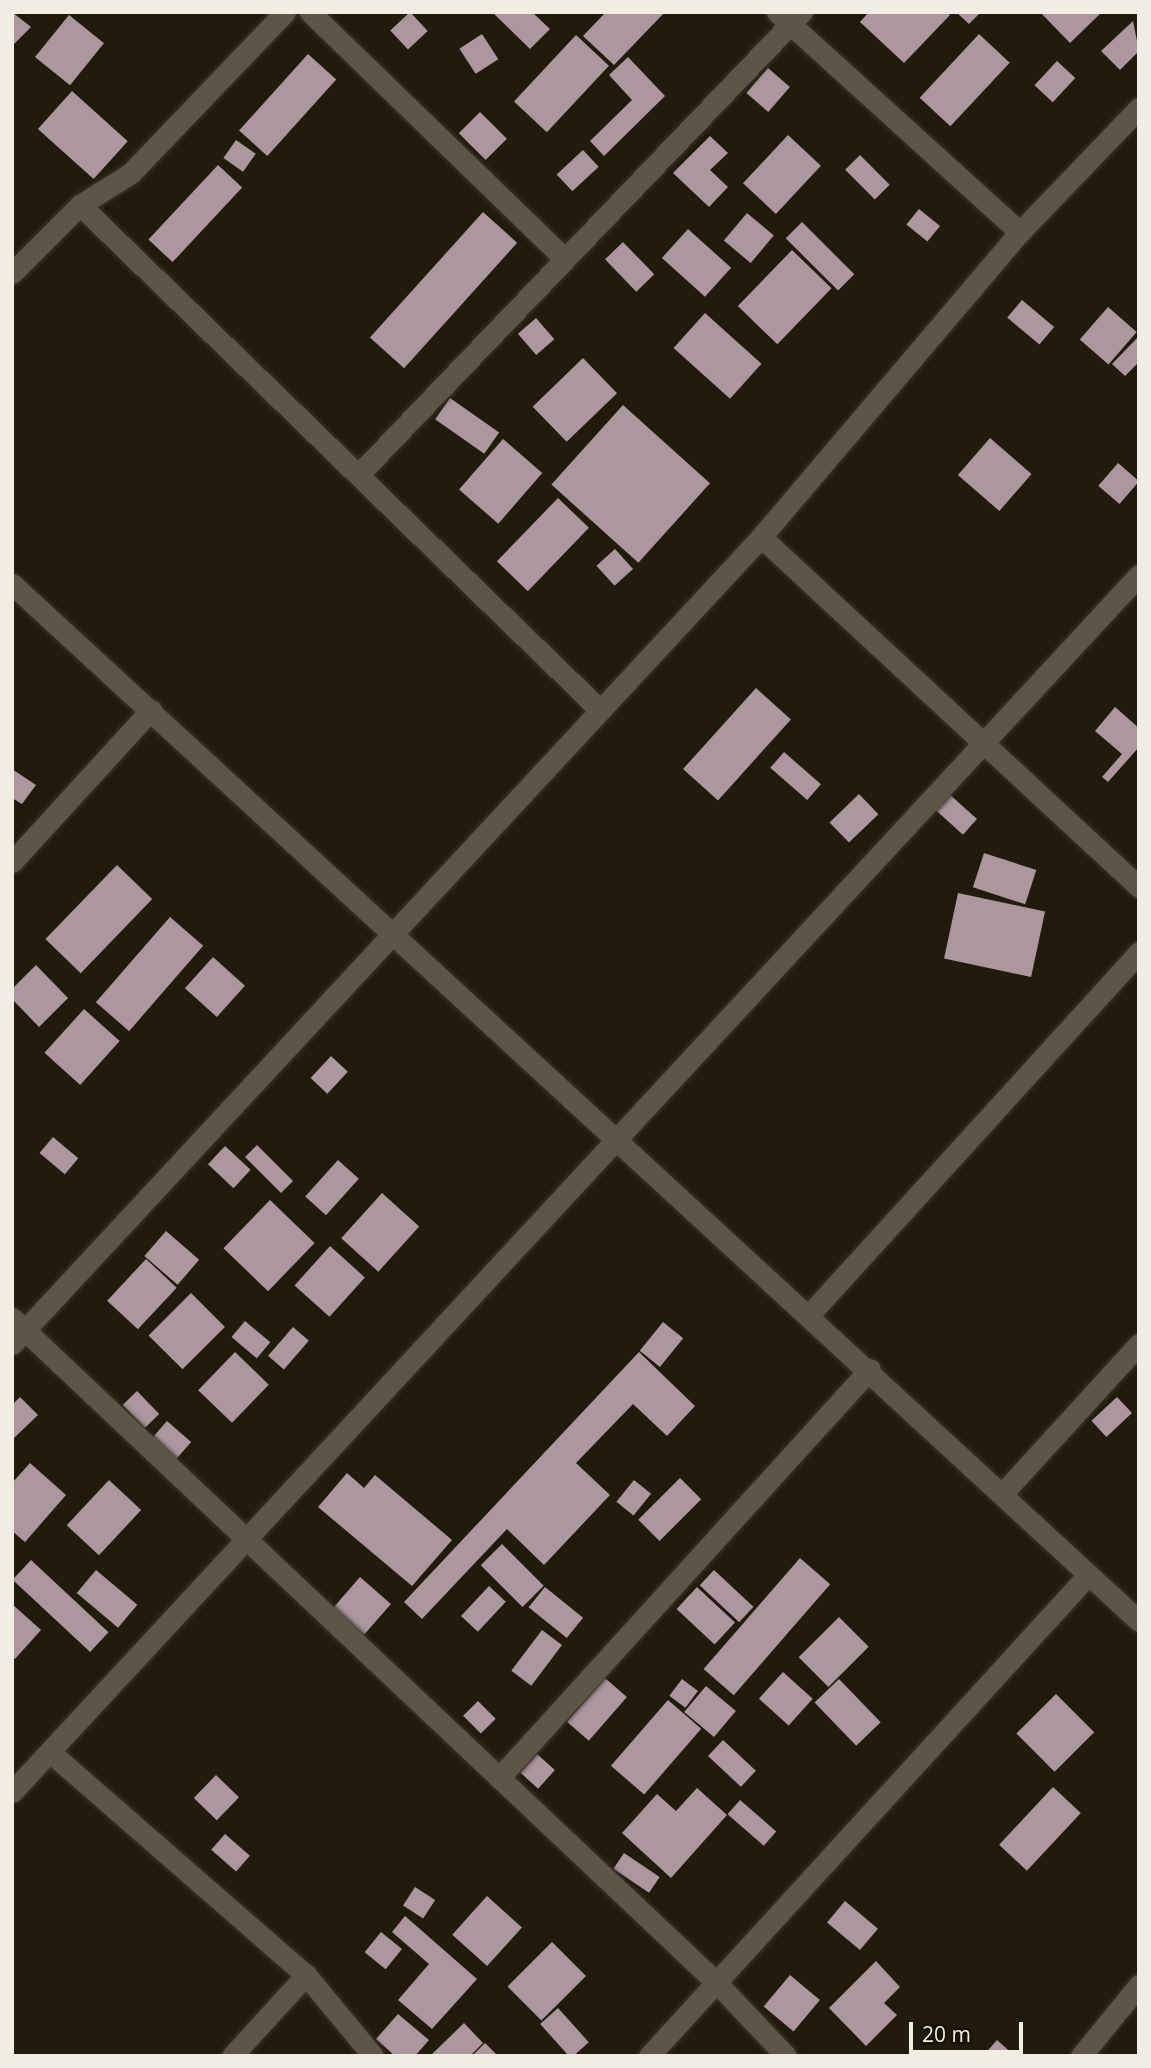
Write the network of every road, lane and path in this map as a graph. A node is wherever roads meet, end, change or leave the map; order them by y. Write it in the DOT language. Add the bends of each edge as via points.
graph roads {
  1 [pos="285,12"];
  2 [pos="310,12"];
  3 [pos="790,16"];
  4 [pos="1139,108"];
  5 [pos="80,205"];
  6 [pos="1020,232"];
  7 [pos="565,258"];
  8 [pos="12,273"];
  9 [pos="360,473"];
  10 [pos="761,537"];
  11 [pos="1139,575"];
  12 [pos="12,584"];
  13 [pos="151,710"];
  14 [pos="600,710"];
  15 [pos="984,744"];
  16 [pos="12,862"];
  17 [pos="1139,887"];
  18 [pos="394,936"];
  19 [pos="1139,952"];
  20 [pos="616,1140"];
  21 [pos="808,1315"];
  22 [pos="17,1331"];
  23 [pos="1139,1344"];
  24 [pos="870,1369"];
  25 [pos="1002,1494"];
  26 [pos="246,1540"];
  27 [pos="1088,1575"];
  28 [pos="1139,1621"];
  29 [pos="50,1752"];
  30 [pos="499,1778"];
  31 [pos="12,1792"];
  32 [pos="306,1975"];
  33 [pos="716,1982"];
  34 [pos="1139,1985"];
  35 [pos="232,2056"];
  36 [pos="373,2056"];
  37 [pos="649,2056"];
  38 [pos="786,2056"];
  39 [pos="1081,2056"];
  1 -- 5 [label="street" via="131,173"];
  2 -- 7 [label="street"];
  3 -- 6 [label="street"];
  3 -- 7 [label="street"];
  4 -- 6 [label="street"];
  5 -- 8 [label="street"];
  5 -- 9 [label="street"];
  6 -- 10 [label="street"];
  7 -- 9 [label="street"];
  9 -- 14 [label="street"];
  10 -- 14 [label="street"];
  10 -- 15 [label="street"];
  11 -- 15 [label="street"];
  12 -- 13 [label="street"];
  13 -- 16 [label="street"];
  13 -- 18 [label="street"];
  14 -- 18 [label="street"];
  15 -- 17 [label="street"];
  15 -- 20 [label="street"];
  18 -- 20 [label="street"];
  18 -- 22 [label="street"];
  19 -- 21 [label="street"];
  20 -- 21 [label="street"];
  20 -- 26 [label="street"];
  21 -- 24 [label="street"];
  22 -- 26 [label="street"];
  23 -- 25 [label="street"];
  24 -- 25 [label="street"];
  24 -- 30 [label="street"];
  25 -- 27 [label="street"];
  26 -- 29 [label="street"];
  26 -- 30 [label="street"];
  27 -- 28 [label="street"];
  27 -- 33 [label="street"];
  29 -- 31 [label="street"];
  29 -- 32 [label="street"];
  30 -- 33 [label="street"];
  32 -- 35 [label="street"];
  32 -- 36 [label="street"];
  33 -- 37 [label="street"];
  33 -- 38 [label="street"];
  34 -- 39 [label="street"];
}
